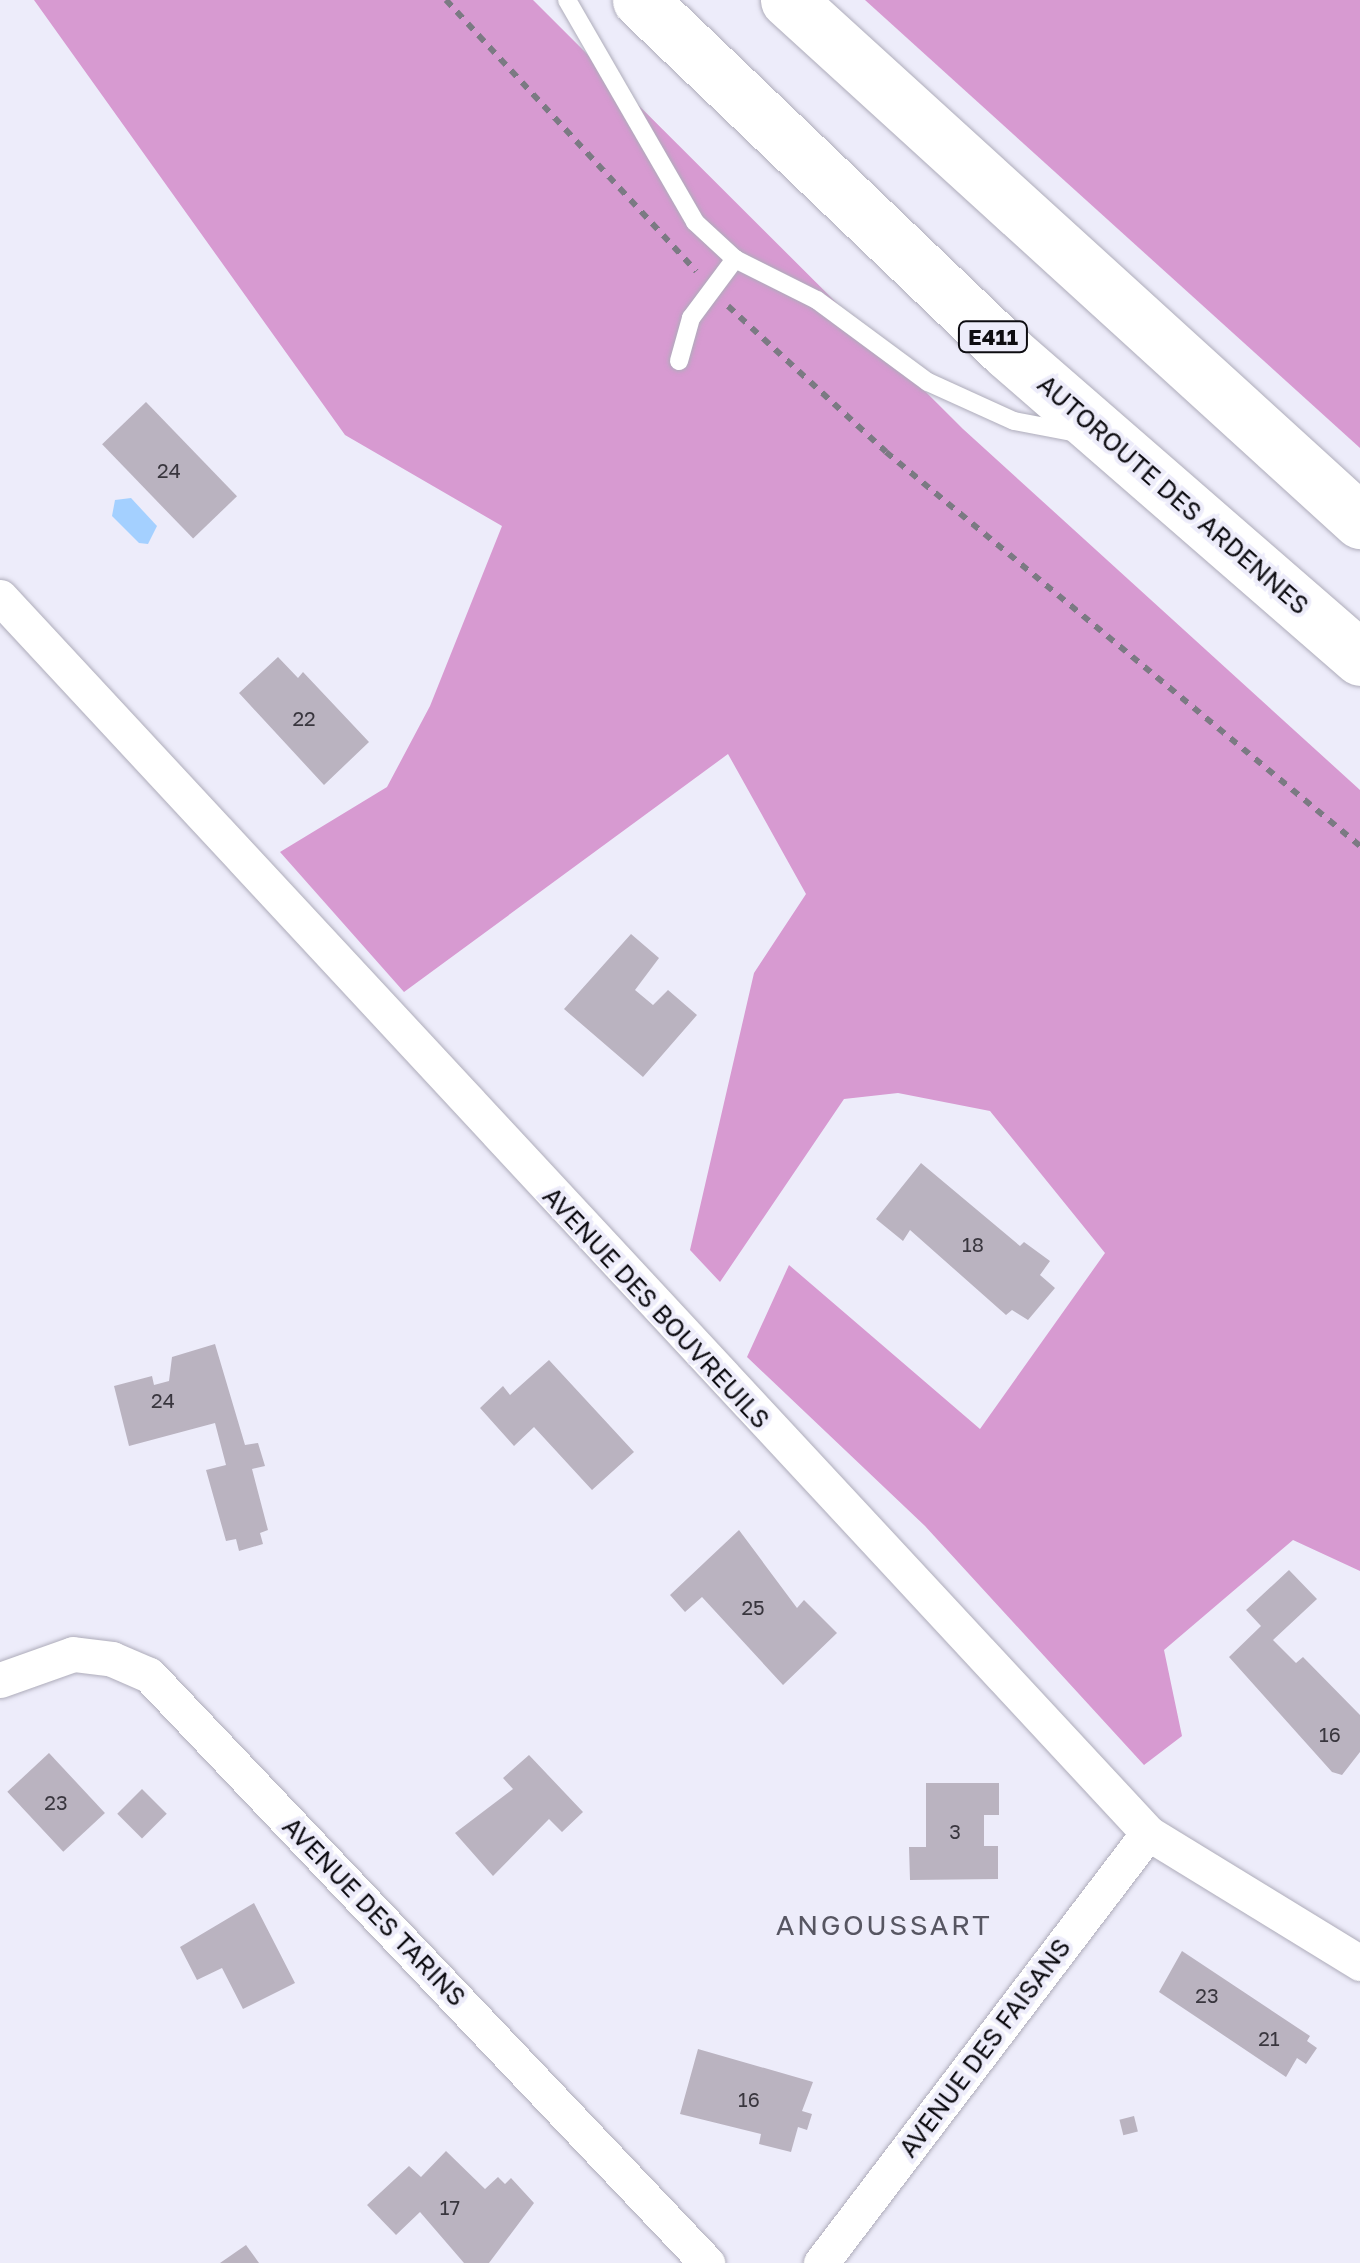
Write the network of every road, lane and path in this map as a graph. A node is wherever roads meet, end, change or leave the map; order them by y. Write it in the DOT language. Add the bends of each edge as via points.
graph roads {
  1 [pos="446,0"];
  2 [pos="567,0"];
  3 [pos="640,0"];
  4 [pos="788,0"];
  5 [pos="735,259"];
  6 [pos="692,266"];
  7 [pos="727,304"];
  8 [pos="679,362"];
  9 [pos="1109,439"];
  10 [pos="1360,521"];
  11 [pos="0,597"];
  12 [pos="1360,658"];
  13 [pos="1360,846"];
  14 [pos="0,1680"];
  15 [pos="1148,1833"];
  16 [pos="1360,1963"];
  17 [pos="707,2263"];
  18 [pos="821,2263"];
  1 -- 6 [label="path"];
  2 -- 5 [label="lane" via="695,222"];
  3 -- 9 [label="highway, AUTOROUTE DES ARDENNES / E411"];
  4 -- 10 [label="highway"];
  5 -- 8 [label="lane" via="691,318"];
  5 -- 9 [label="lane" via="817,300 928,382 1014,421"];
  7 -- 13 [label="path" via="886,452"];
  9 -- 12 [label="highway, AUTOROUTE DES ARDENNES / E411"];
  11 -- 15 [label="street, AVENUE DES BOUVREUILS"];
  14 -- 17 [label="street, AVENUE DES TARINS" via="73,1654 112,1658 149,1675"];
  15 -- 16 [label="street, AVENUE DES BOUVREUILS"];
  15 -- 18 [label="street, AVENUE DES FAISANS"];
}
